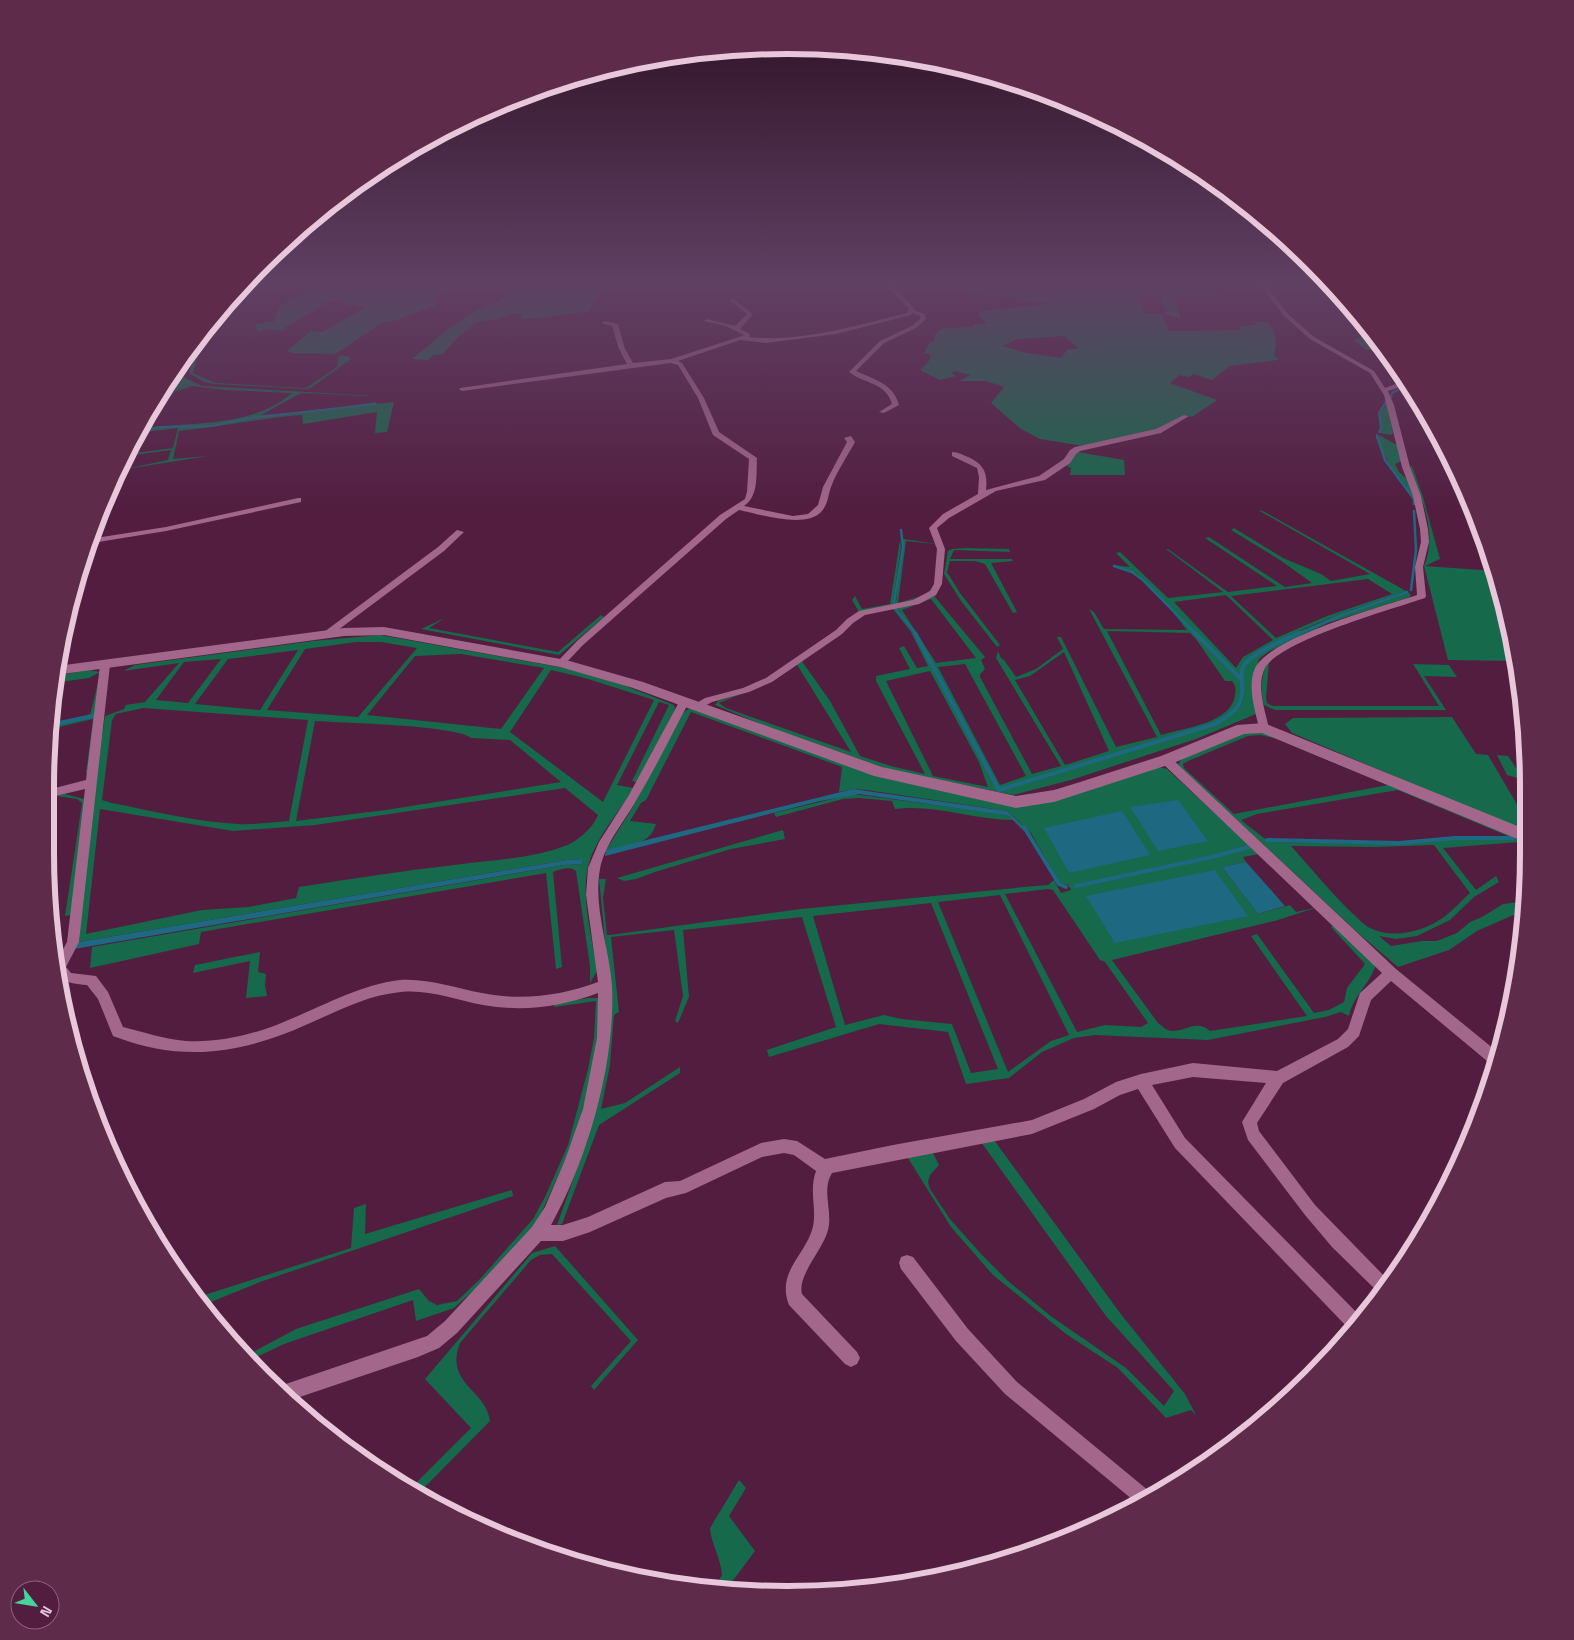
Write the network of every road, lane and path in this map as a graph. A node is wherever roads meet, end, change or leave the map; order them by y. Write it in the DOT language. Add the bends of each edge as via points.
graph roads {
  1 [pos="629,362"];
  2 [pos="668,362"];
  3 [pos="673,362"];
  4 [pos="862,362"];
  5 [pos="1354,362"];
  6 [pos="631,366"];
  7 [pos="1400,385"];
  8 [pos="462,389"];
  9 [pos="1385,390"];
  10 [pos="882,412"];
  11 [pos="1186,416"];
  12 [pos="848,438"];
  13 [pos="955,454"];
  14 [pos="982,494"];
  15 [pos="298,500"];
  16 [pos="736,507"];
  17 [pos="460,532"];
  18 [pos="97,541"];
  19 [pos="327,634"];
  20 [pos="561,663"];
  21 [pos="105,665"];
  22 [pos="64,670"];
  23 [pos="691,704"];
  24 [pos="1264,728"];
  25 [pos="1166,760"];
  26 [pos="92,783"];
  27 [pos="54,792"];
  28 [pos="1520,834"];
  29 [pos="62,962"];
  30 [pos="1391,973"];
  31 [pos="64,974"];
  32 [pos="605,985"];
  33 [pos="1491,1055"];
  34 [pos="1278,1078"];
  35 [pos="1141,1081"];
  36 [pos="825,1169"];
  37 [pos="538,1233"];
  38 [pos="907,1263"];
  39 [pos="1380,1283"];
  40 [pos="1352,1320"];
  41 [pos="851,1358"];
  42 [pos="290,1391"];
  43 [pos="1141,1495"];
  1 -- 6 [label="street"];
  2 -- 6 [label="street"];
  3 -- 16 [label="street" via="683,367 716,433 753,458 751,492 748,500"];
  4 -- 10 [label="street" via="852,372 891,391 896,405"];
  5 -- 9 [label="street" via="1372,372"];
  6 -- 8 [label="street"];
  7 -- 9 [label="street"];
  9 -- 24 [label="street" via="1392,405 1400,447 1422,519 1425,542 1419,567 1422,596 1333,625 1269,657 1260,668 1257,682"];
  11 -- 14 [label="street" via="1158,432 1078,449 1042,478 1002,486"];
  12 -- 16 [label="street" via="851,442 818,511 810,516 793,518"];
  13 -- 14 [label="street" via="982,469"];
  14 -- 23 [label="street" via="939,520 933,528 941,549 938,584 933,593 916,602 862,613 769,680 746,690"];
  15 -- 18 [label="street" via="166,530"];
  16 -- 20 [label="street"];
  17 -- 19 [label="street"];
  19 -- 20 [label="street" via="384,631"];
  19 -- 21 [label="street"];
  20 -- 23 [label="street"];
  21 -- 22 [label="street"];
  21 -- 26 [label="street"];
  23 -- 25 [label="street" via="879,772 1016,802 1054,796"];
  23 -- 32 [label="street" via="603,845 594,868 592,895"];
  24 -- 25 [label="street" via="1242,729"];
  24 -- 28 [label="street"];
  25 -- 30 [label="street"];
  26 -- 27 [label="street"];
  26 -- 29 [label="street" via="73,942"];
  30 -- 33 [label="street"];
  30 -- 34 [label="street" via="1365,997 1354,1032 1343,1043"];
  31 -- 32 [label="street" via="68,978 91,980 103,996 118,1032 185,1047 243,1040 274,1032 352,996 404,986 522,1004 588,992"];
  32 -- 37 [label="street" via="604,1038 590,1109 559,1192"];
  34 -- 35 [label="street" via="1193,1070"];
  34 -- 39 [label="street" via="1249,1122 1253,1136 1310,1210"];
  35 -- 36 [label="street" via="1032,1127 893,1152"];
  35 -- 40 [label="street" via="1180,1142"];
  36 -- 37 [label="street" via="797,1148 784,1146 761,1150 681,1188 665,1190 590,1224 564,1233"];
  36 -- 41 [label="street" via="818,1188 821,1229 792,1283 791,1291"];
  37 -- 42 [label="street" via="474,1304 432,1342"];
  38 -- 43 [label="street" via="962,1335 1011,1388"];
}
